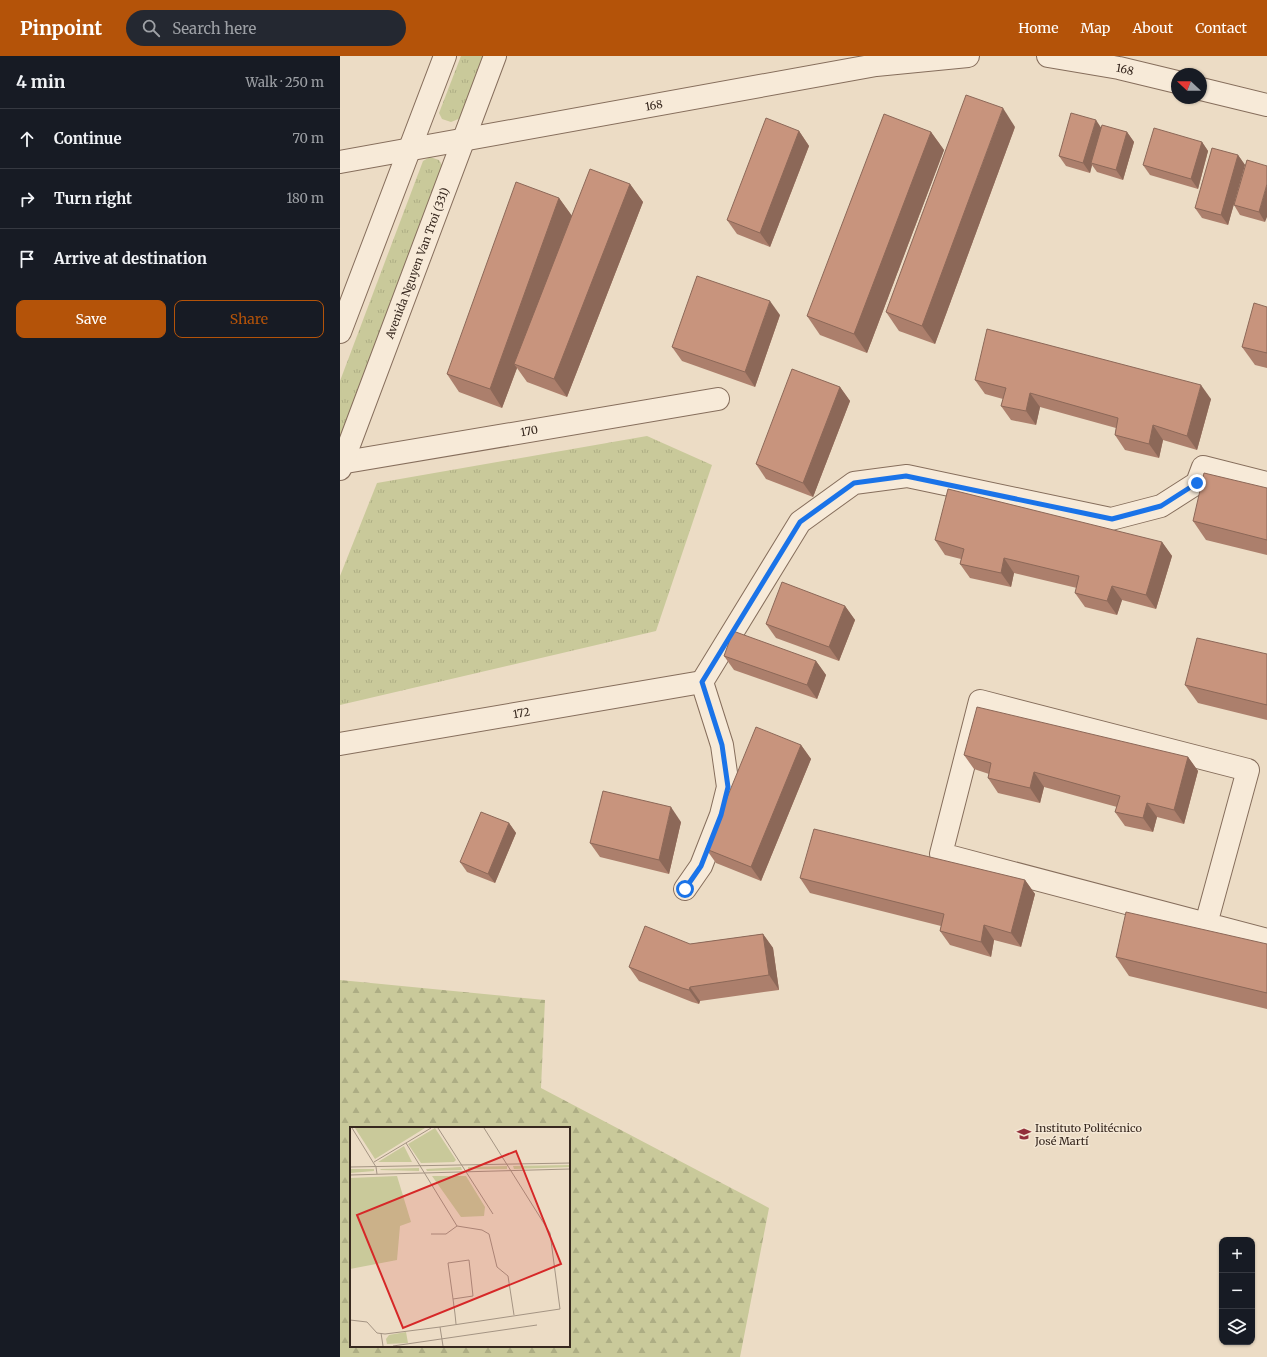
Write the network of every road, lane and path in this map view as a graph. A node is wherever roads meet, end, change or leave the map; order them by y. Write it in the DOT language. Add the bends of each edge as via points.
graph roads {
  1 [pos="445,56"];
  2 [pos="495,56"];
  3 [pos="968,56"];
  4 [pos="1048,56"];
  5 [pos="1171,81"];
  6 [pos="1207,90"];
  7 [pos="1267,105"];
  8 [pos="462,140"];
  9 [pos="409,149"];
  10 [pos="340,162"];
  11 [pos="340,332"];
  12 [pos="718,399"];
  13 [pos="341,465"];
  14 [pos="1267,483"];
  15 [pos="702,682"];
  16 [pos="340,744"];
  17 [pos="685,889"];
  18 [pos="1206,924"];
  19 [pos="1267,940"];
  1 -- 9 [label="street"];
  2 -- 8 [label="street, Avenida Nguyen Van Troi (331)"];
  3 -- 8 [label="street, 168" via="876,65"];
  4 -- 5 [label="street, 168" via="1119,68"];
  6 -- 7 [label="street"];
  8 -- 9 [label="street, 168"];
  8 -- 13 [label="street, Avenida Nguyen Van Troi (331)"];
  9 -- 10 [label="street, 168"];
  9 -- 11 [label="street"];
  12 -- 13 [label="street, 170"];
  14 -- 15 [label="street" via="1203,467 1197,483 1161,506 1112,519 906,476 854,483 800,522"];
  15 -- 16 [label="street, 172"];
  15 -- 17 [label="street" via="722,745 728,787 721,815 701,866"];
  18 -- 18 [label="street" via="941,854 980,701 1248,770"];
  18 -- 19 [label="street"];
}
